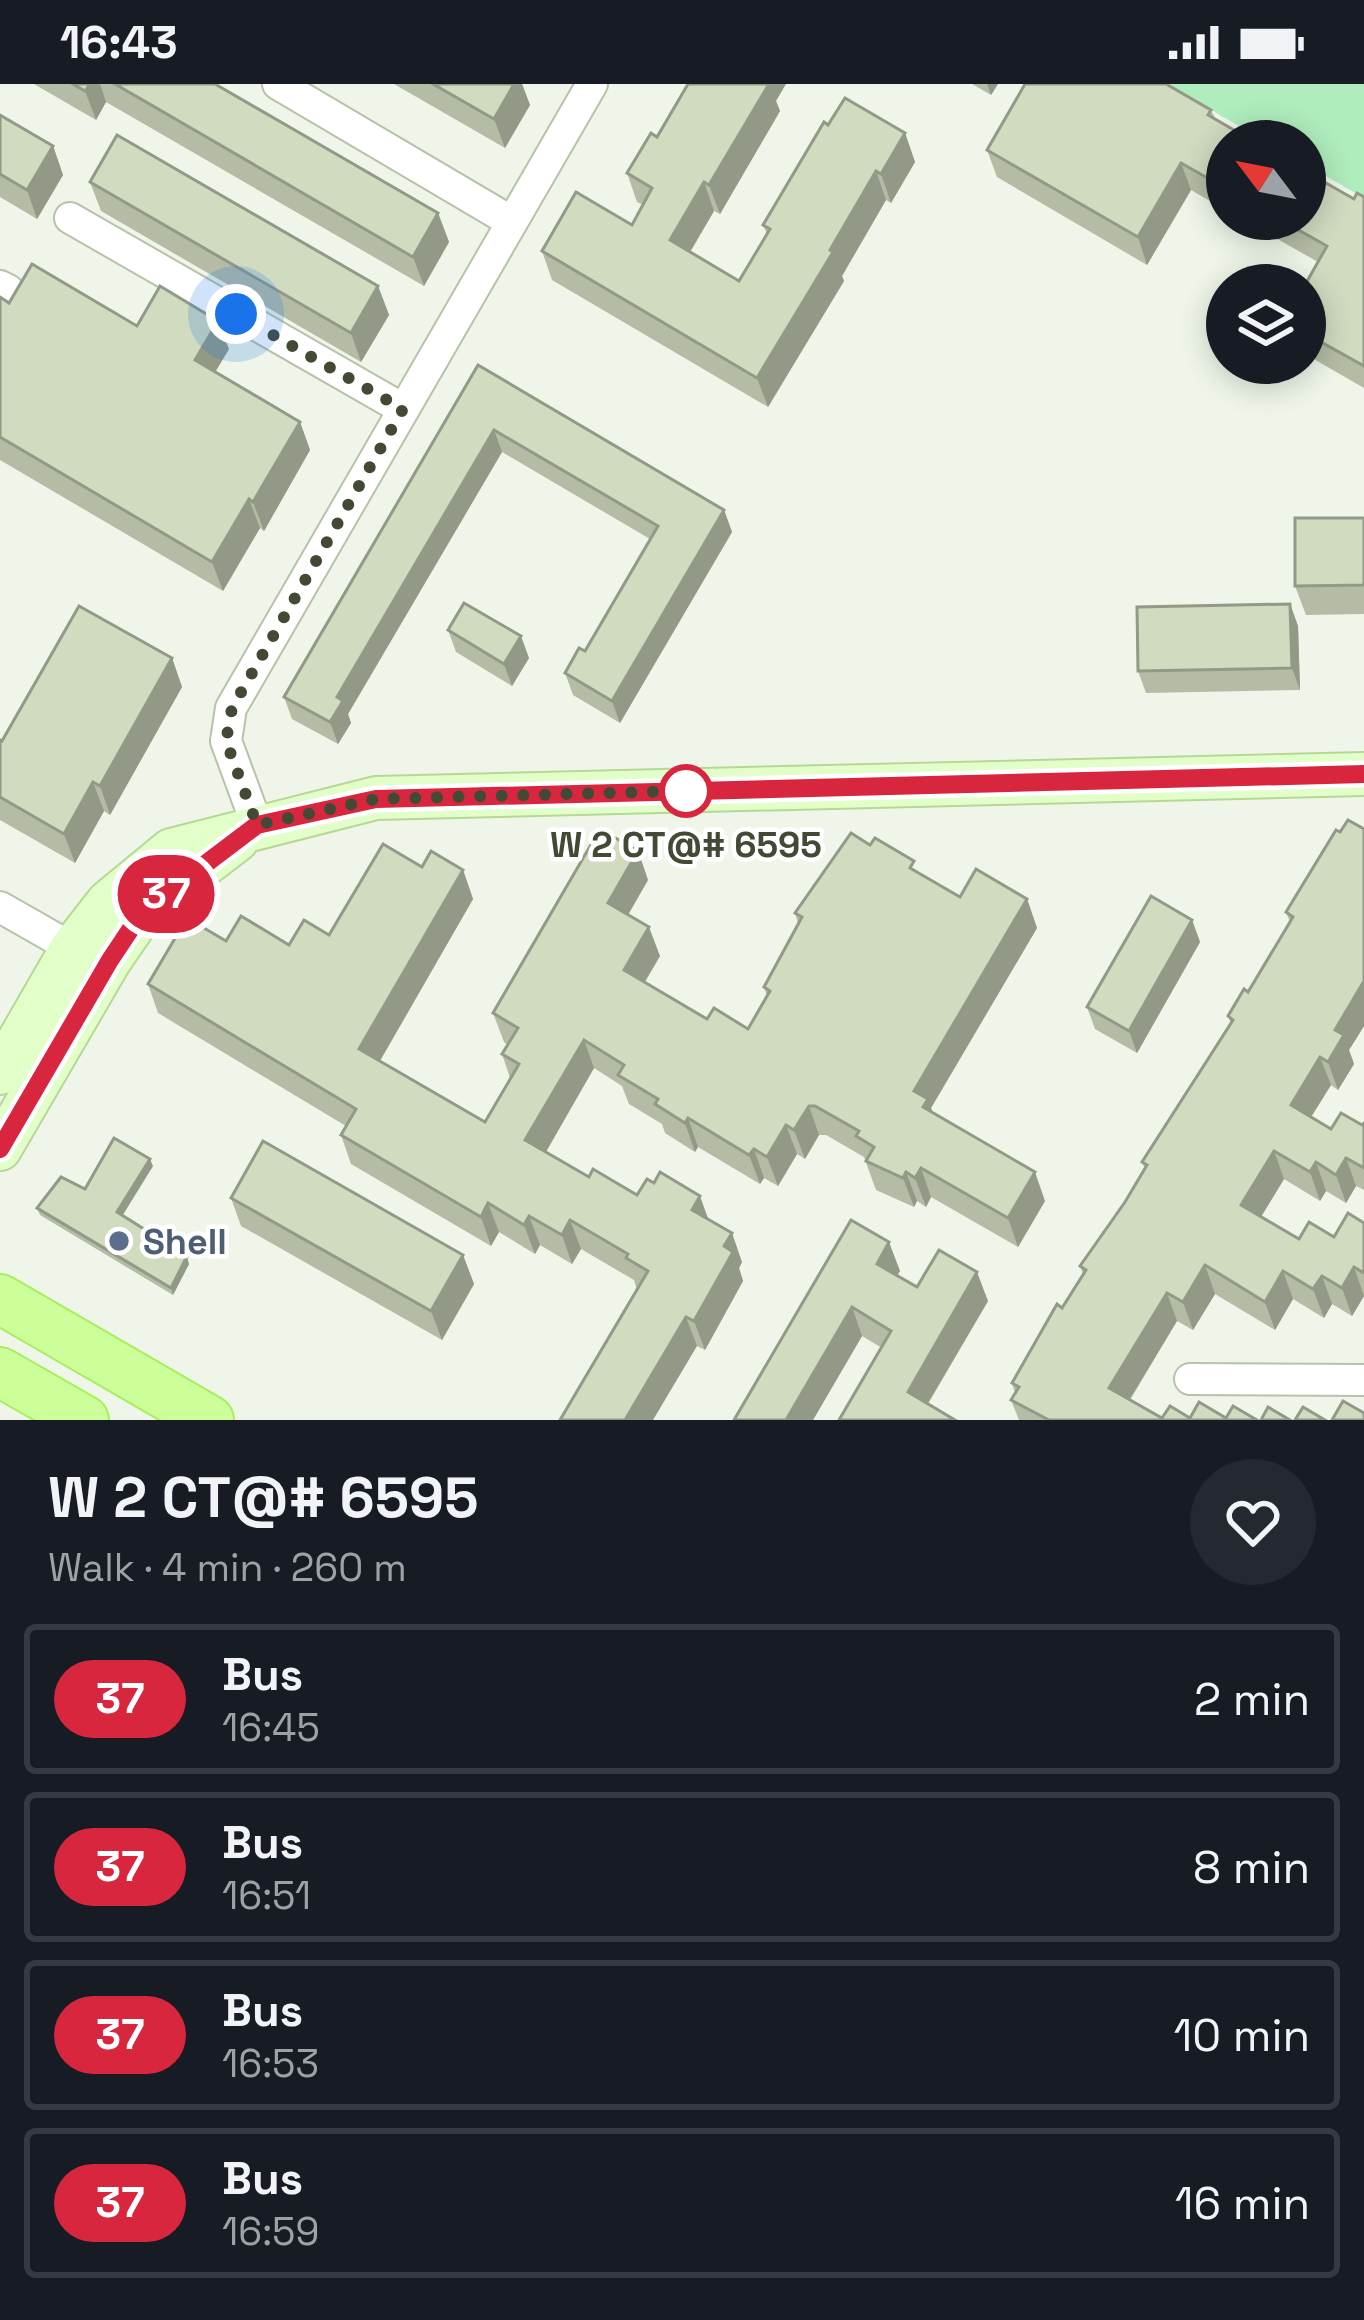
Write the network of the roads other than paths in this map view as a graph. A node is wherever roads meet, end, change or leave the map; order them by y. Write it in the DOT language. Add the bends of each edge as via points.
graph roads {
  1 [pos="278,84"];
  2 [pos="592,84"];
  3 [pos="70,218"];
  4 [pos="512,222"];
  5 [pos="403,409"];
  6 [pos="1364,774"];
  7 [pos="257,825"];
  8 [pos="0,907"];
  9 [pos="72,948"];
  10 [pos="0,1073"];
  11 [pos="0,1149"];
  12 [pos="0,1300"];
  13 [pos="0,1372"];
  14 [pos="1190,1379"];
  15 [pos="1364,1380"];
  16 [pos="84,1420"];
  17 [pos="209,1420"];
  1 -- 4 [label="street"];
  2 -- 4 [label="street"];
  3 -- 5 [label="street"];
  4 -- 5 [label="street"];
  5 -- 7 [label="street" via="232,708 226,741"];
  6 -- 7 [label="main road" via="376,799"];
  7 -- 9 [label="main road" via="172,850 108,902"];
  7 -- 11 [label="main road" via="142,912"];
  8 -- 9 [label="street"];
  9 -- 10 [label="main road"];
  12 -- 17 [label="main road"];
  13 -- 16 [label="main road"];
  14 -- 15 [label="street"];
}
